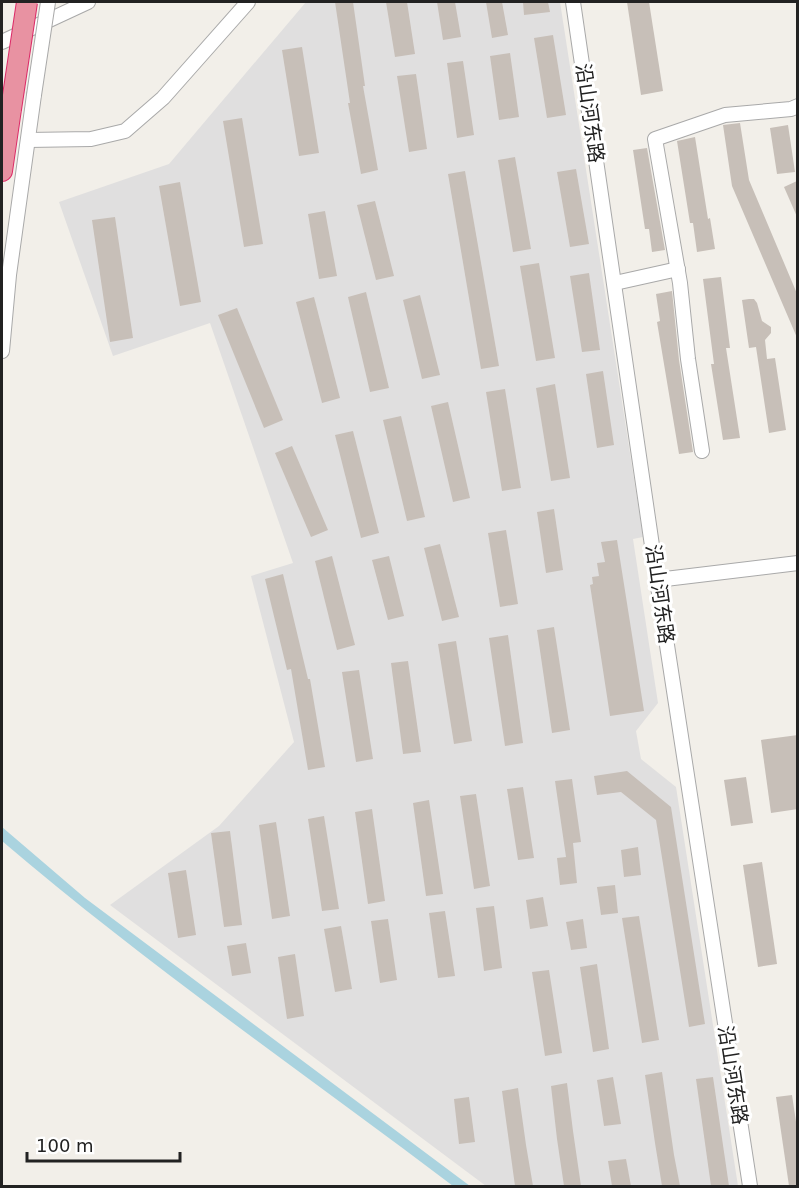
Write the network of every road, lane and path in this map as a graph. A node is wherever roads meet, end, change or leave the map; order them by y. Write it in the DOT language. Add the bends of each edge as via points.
graph roads {
  1 [pos="27,2"];
  2 [pos="48,2"];
  3 [pos="88,2"];
  4 [pos="248,2"];
  5 [pos="573,2"];
  6 [pos="2,42"];
  7 [pos="798,106"];
  8 [pos="28,140"];
  9 [pos="2,166"];
  10 [pos="2,183"];
  11 [pos="678,269"];
  12 [pos="615,283"];
  13 [pos="2,351"];
  14 [pos="702,451"];
  15 [pos="798,563"];
  16 [pos="657,580"];
  17 [pos="750,1186"];
  1 -- 9 [label="highway, bridge"];
  2 -- 8 [label="street, bridge"];
  3 -- 6 [label="street"];
  4 -- 8 [label="street" via="163,98 125,131 91,139"];
  5 -- 12 [label="street, 沿山河东路"];
  7 -- 11 [label="street" via="725,115 655,139"];
  8 -- 13 [label="street"];
  9 -- 10 [label="highway"];
  11 -- 12 [label="street"];
  11 -- 14 [label="street"];
  12 -- 16 [label="street, 沿山河东路"];
  15 -- 16 [label="street"];
  16 -- 17 [label="street, 沿山河东路"];
}
